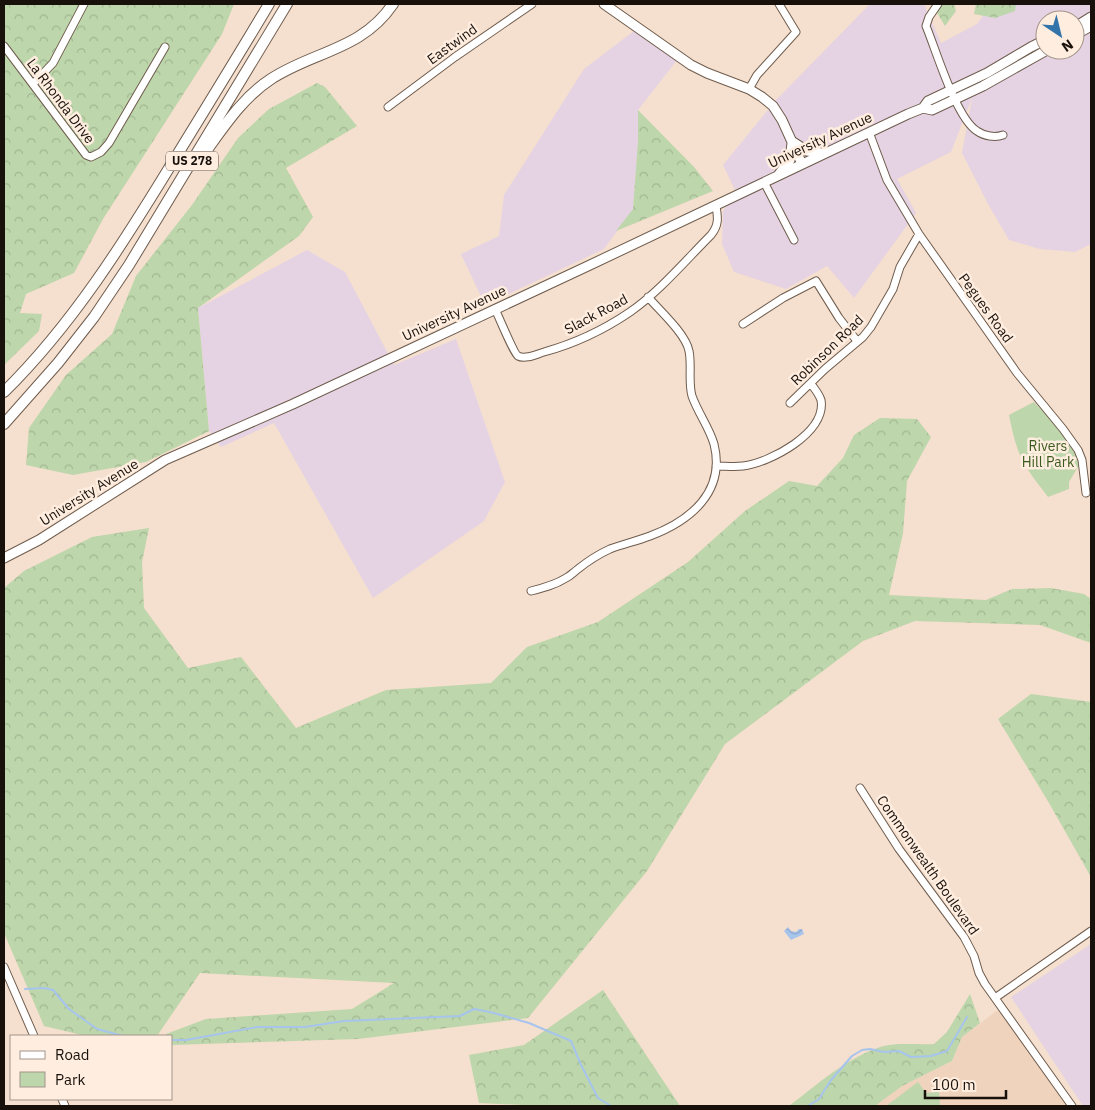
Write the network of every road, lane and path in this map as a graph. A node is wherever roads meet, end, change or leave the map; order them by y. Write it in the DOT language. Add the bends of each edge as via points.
graph roads {
  1 [pos="84,4"];
  2 [pos="262,4"];
  3 [pos="269,4"];
  4 [pos="288,4"];
  5 [pos="393,4"];
  6 [pos="532,4"];
  7 [pos="604,4"];
  8 [pos="780,4"];
  9 [pos="938,4"];
  10 [pos="254,28"];
  11 [pos="1035,44"];
  12 [pos="4,46"];
  13 [pos="165,47"];
  14 [pos="1035,56"];
  15 [pos="33,84"];
  16 [pos="749,90"];
  17 [pos="953,95"];
  18 [pos="388,107"];
  19 [pos="870,132"];
  20 [pos="1003,135"];
  21 [pos="792,140"];
  22 [pos="825,153"];
  23 [pos="802,164"];
  24 [pos="777,176"];
  25 [pos="764,182"];
  26 [pos="716,206"];
  27 [pos="164,207"];
  28 [pos="919,234"];
  29 [pos="794,240"];
  30 [pos="648,297"];
  31 [pos="495,309"];
  32 [pos="743,324"];
  33 [pos="857,341"];
  34 [pos="811,384"];
  35 [pos="4,392"];
  36 [pos="790,403"];
  37 [pos="4,424"];
  38 [pos="716,466"];
  39 [pos="1086,493"];
  40 [pos="4,558"];
  41 [pos="531,591"];
  42 [pos="860,788"];
  43 [pos="1091,931"];
  44 [pos="4,967"];
  45 [pos="995,998"];
  46 [pos="34,1035"];
  47 [pos="1072,1106"];
  1 -- 15 [label="street" via="53,64"];
  2 -- 10 [label="highway"];
  3 -- 10 [label="highway, US 278"];
  4 -- 27 [label="highway, US 278"];
  5 -- 27 [label="highway" via="373,27 355,40 291,67 247,99"];
  6 -- 18 [label="street, Eastwind" via="455,56"];
  7 -- 16 [label="main road" via="691,65"];
  8 -- 16 [label="street" via="796,32 757,75"];
  9 -- 17 [label="street" via="926,26"];
  10 -- 35 [label="highway, US 278" via="114,257 83,302"];
  11 -- 17 [label="main road, University Avenue"];
  12 -- 15 [label="street, La Rhonda Drive"];
  13 -- 15 [label="street, La Rhonda Drive" via="109,142 91,157 86,155"];
  14 -- 17 [label="main road, University Avenue" via="983,86"];
  16 -- 21 [label="main road" via="773,106"];
  17 -- 19 [label="main road, University Avenue" via="932,110 923,108"];
  17 -- 20 [label="street" via="976,131 997,137"];
  19 -- 22 [label="main road, University Avenue"];
  19 -- 28 [label="street, Pegues Road" via="887,180"];
  21 -- 22 [label="main road" via="807,151"];
  21 -- 23 [label="main road"];
  21 -- 24 [label="main road" via="790,160"];
  22 -- 23 [label="main road, University Avenue"];
  23 -- 24 [label="main road, University Avenue"];
  24 -- 25 [label="main road, University Avenue"];
  25 -- 26 [label="main road, University Avenue"];
  25 -- 29 [label="street"];
  26 -- 30 [label="street, Slack Road" via="717,228"];
  26 -- 31 [label="main road, University Avenue"];
  27 -- 37 [label="highway, US 278" via="94,317"];
  28 -- 33 [label="street, Robinson Road" via="871,327"];
  28 -- 39 [label="street, Pegues Road" via="1017,373 1078,450"];
  30 -- 31 [label="street, Slack Road" via="603,328 526,357 514,354"];
  30 -- 38 [label="street" via="688,347 691,393 714,446"];
  31 -- 40 [label="main road, University Avenue" via="165,460 39,540"];
  32 -- 33 [label="street" via="816,281"];
  33 -- 34 [label="street, Robinson Road"];
  34 -- 36 [label="street, Robinson Road"];
  34 -- 38 [label="street" via="821,401 819,416 808,433 765,460 744,466"];
  38 -- 41 [label="street" via="708,495 673,526 604,552 567,578"];
  42 -- 45 [label="street, Commonwealth Boulevard" via="899,849 964,937 982,978"];
  43 -- 45 [label="street"];
  44 -- 46 [label="street"];
  45 -- 47 [label="street, Commonwealth Boulevard"];
}
